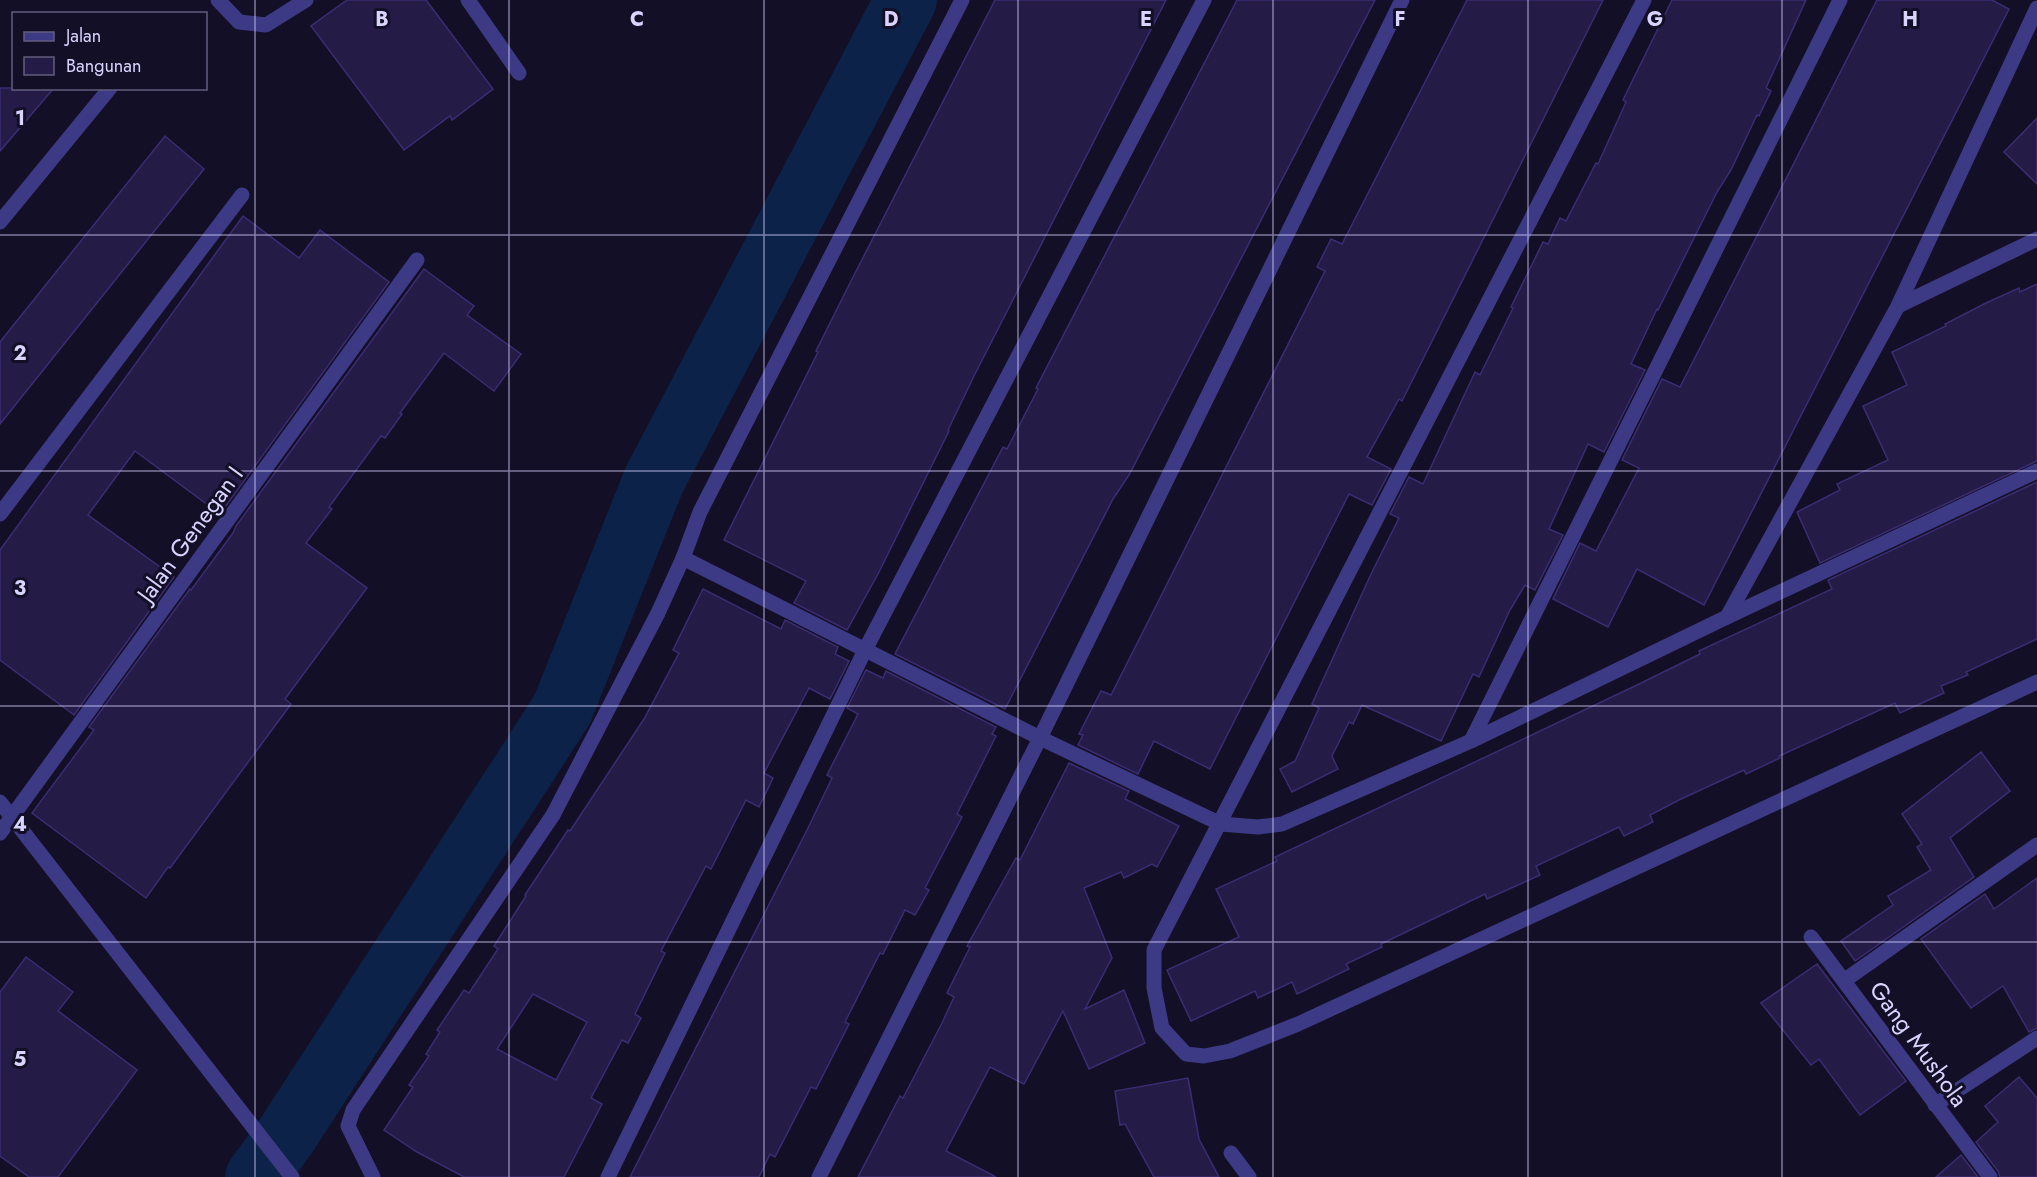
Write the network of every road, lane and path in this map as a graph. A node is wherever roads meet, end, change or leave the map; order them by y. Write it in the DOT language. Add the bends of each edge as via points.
graph roads {
  1 [pos="218,0"];
  2 [pos="306,0"];
  3 [pos="468,0"];
  4 [pos="962,0"];
  5 [pos="1204,0"];
  6 [pos="1402,0"];
  7 [pos="1644,0"];
  8 [pos="1840,0"];
  9 [pos="2037,8"];
  10 [pos="519,73"];
  11 [pos="108,90"];
  12 [pos="242,195"];
  13 [pos="0,222"];
  14 [pos="2037,239"];
  15 [pos="417,260"];
  16 [pos="1898,306"];
  17 [pos="2037,471"];
  18 [pos="0,514"];
  19 [pos="683,558"];
  20 [pos="1727,617"];
  21 [pos="865,650"];
  22 [pos="2037,682"];
  23 [pos="1040,738"];
  24 [pos="1471,741"];
  25 [pos="0,802"];
  26 [pos="12,817"];
  27 [pos="1221,824"];
  28 [pos="0,833"];
  29 [pos="2037,845"];
  30 [pos="1811,937"];
  31 [pos="1845,980"];
  32 [pos="2037,1038"];
  33 [pos="1935,1105"];
  34 [pos="1231,1153"];
  35 [pos="290,1174"];
  36 [pos="374,1177"];
  37 [pos="608,1177"];
  38 [pos="819,1177"];
  39 [pos="1249,1177"];
  40 [pos="1990,1177"];
  1 -- 2 [label="street" via="239,22 266,25"];
  3 -- 10 [label="street"];
  4 -- 19 [label="street" via="699,512"];
  5 -- 21 [label="street"];
  6 -- 23 [label="street"];
  7 -- 27 [label="street"];
  8 -- 24 [label="street"];
  9 -- 16 [label="street"];
  11 -- 13 [label="street"];
  12 -- 18 [label="street"];
  14 -- 16 [label="street"];
  15 -- 26 [label="street, Jalan Genegan I"];
  16 -- 20 [label="street"];
  17 -- 20 [label="street"];
  19 -- 21 [label="street"];
  19 -- 36 [label="street" via="553,815 353,1110 348,1126"];
  20 -- 24 [label="street"];
  21 -- 23 [label="street"];
  21 -- 37 [label="street"];
  22 -- 27 [label="street" via="1298,1024 1230,1051 1204,1056 1186,1054 1162,1028 1154,988 1154,950"];
  23 -- 27 [label="street"];
  23 -- 38 [label="street"];
  24 -- 27 [label="street" via="1282,824"];
  25 -- 26 [label="street"];
  26 -- 28 [label="street, Jalan Genegan I"];
  26 -- 35 [label="street"];
  29 -- 31 [label="street"];
  30 -- 31 [label="street, Gang Mushola"];
  31 -- 33 [label="street, Gang Mushola"];
  32 -- 33 [label="street"];
  33 -- 40 [label="street, Gang Mushola"];
  34 -- 39 [label="street"];
}
